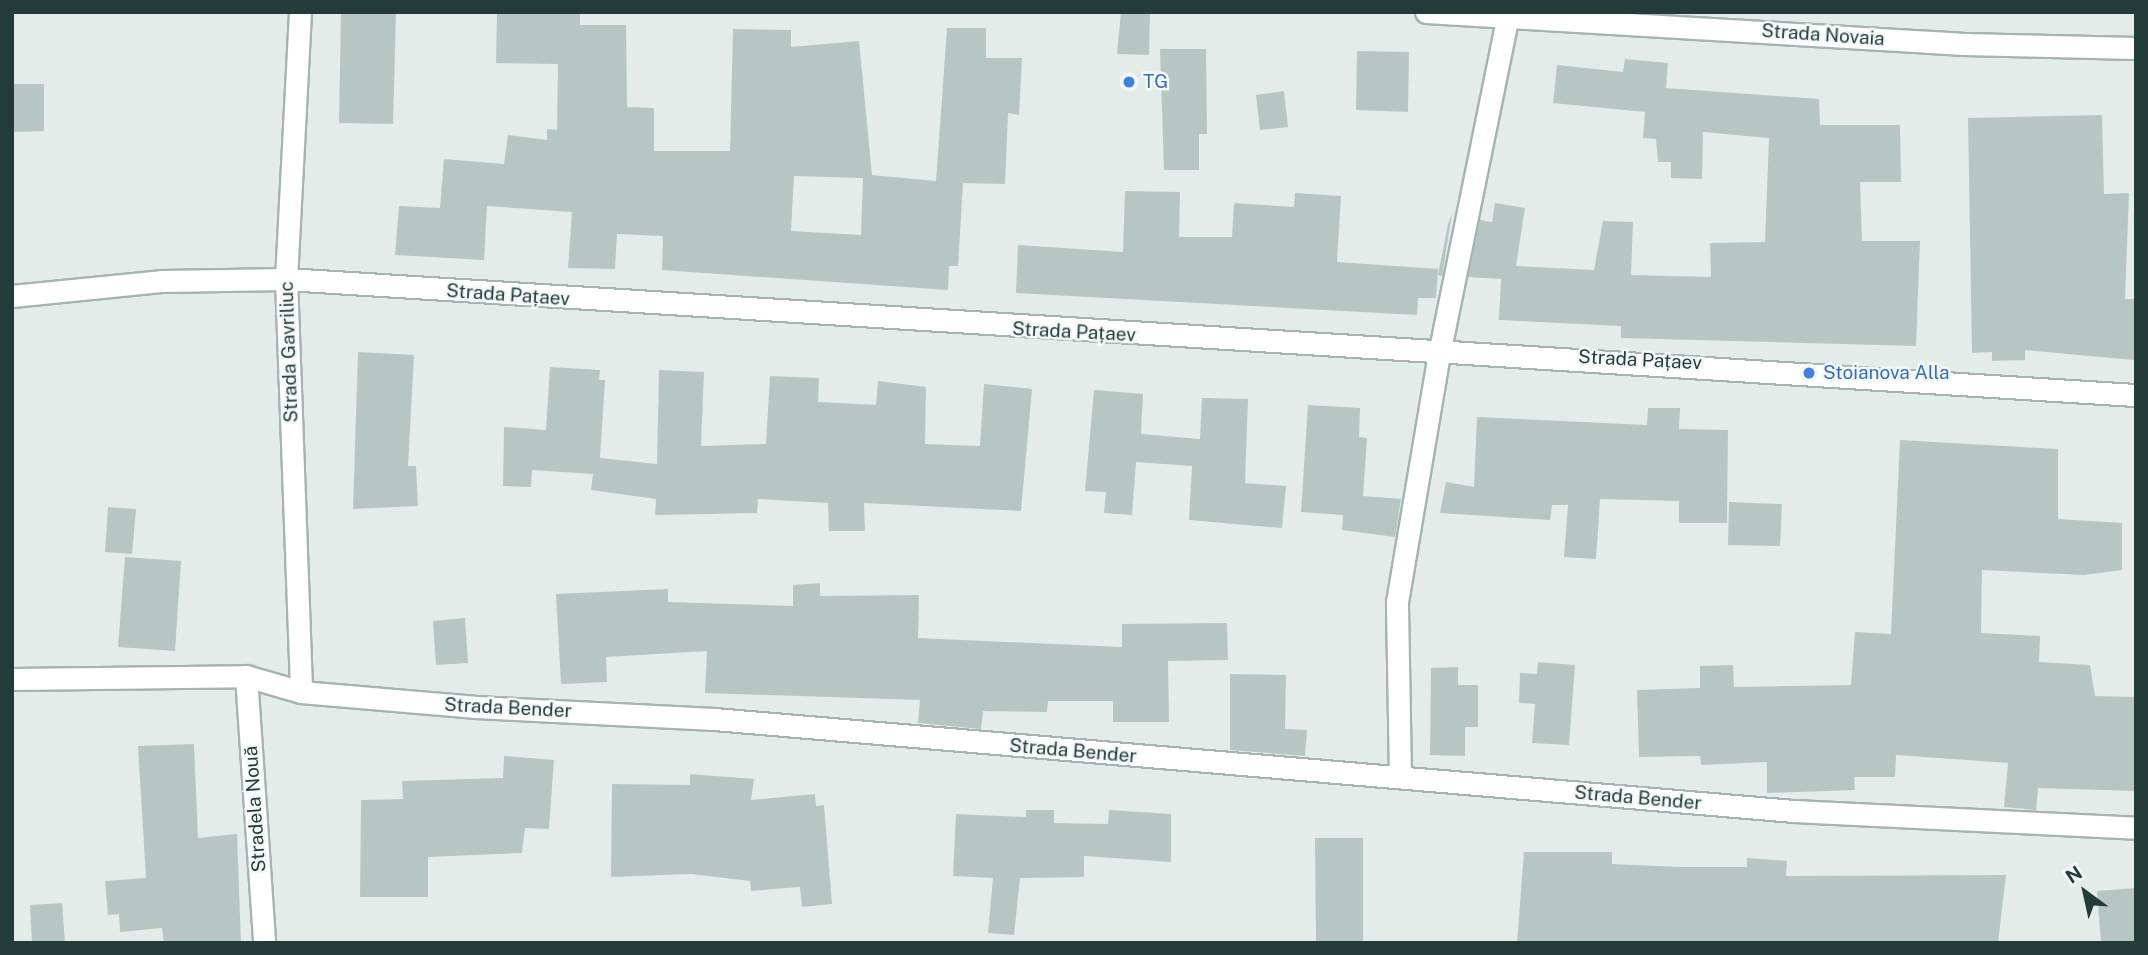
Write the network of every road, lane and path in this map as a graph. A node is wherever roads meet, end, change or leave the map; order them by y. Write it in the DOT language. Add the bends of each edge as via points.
graph roads {
  1 [pos="300,12"];
  2 [pos="1426,12"];
  3 [pos="1507,20"];
  4 [pos="2136,48"];
  5 [pos="286,279"];
  6 [pos="12,296"];
  7 [pos="1440,349"];
  8 [pos="2136,395"];
  9 [pos="246,676"];
  10 [pos="12,679"];
  11 [pos="301,692"];
  12 [pos="1400,777"];
  13 [pos="2136,828"];
  14 [pos="264,943"];
  1 -- 5 [label="street, Strada Gavriliuc"];
  2 -- 3 [label="street, Strada Novaia"];
  3 -- 4 [label="street, Strada Novaia"];
  3 -- 7 [label="street"];
  5 -- 6 [label="street, Strada Pațaev" via="163,281"];
  5 -- 7 [label="street, Strada Pațaev" via="865,320"];
  5 -- 11 [label="street, Strada Gavriliuc"];
  7 -- 8 [label="street, Strada Pațaev"];
  7 -- 12 [label="street" via="1397,602"];
  9 -- 10 [label="street, Strada Bender"];
  9 -- 11 [label="street, Strada Bender"];
  9 -- 14 [label="street, Stradela Nouă"];
  11 -- 12 [label="street, Strada Bender" via="714,719"];
  12 -- 13 [label="street, Strada Bender" via="1794,811"];
}
